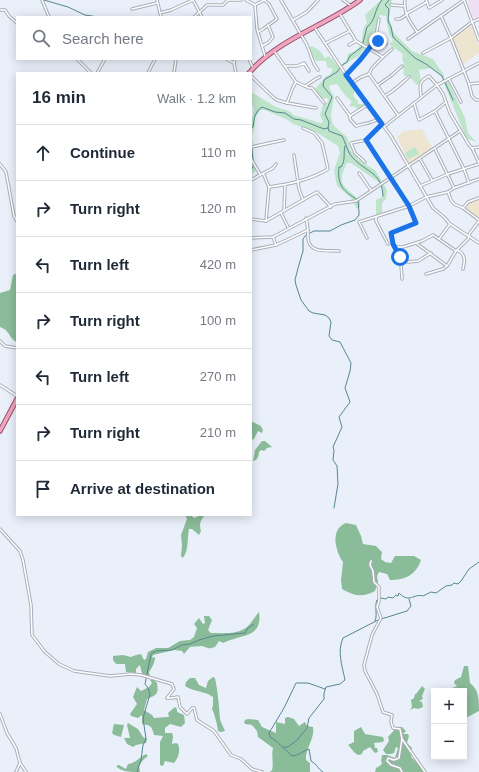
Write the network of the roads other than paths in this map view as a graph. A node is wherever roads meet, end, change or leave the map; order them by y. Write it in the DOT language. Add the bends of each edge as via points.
graph roads {
  1 [pos="42,0"];
  2 [pos="193,0"];
  3 [pos="241,0"];
  4 [pos="246,0"];
  5 [pos="281,0"];
  6 [pos="318,0"];
  7 [pos="343,0"];
  8 [pos="360,0"];
  9 [pos="405,0"];
  10 [pos="442,0"];
  11 [pos="464,0"];
  12 [pos="157,1"];
  13 [pos="426,1"];
  14 [pos="391,5"];
  15 [pos="255,6"];
  16 [pos="404,6"];
  17 [pos="351,7"];
  18 [pos="132,9"];
  19 [pos="0,10"];
  20 [pos="160,13"];
  21 [pos="199,13"];
  22 [pos="340,14"];
  23 [pos="406,14"];
  24 [pos="49,16"];
  25 [pos="161,16"];
  26 [pos="195,16"];
  27 [pos="201,16"];
  28 [pos="441,16"];
  29 [pos="379,19"];
  30 [pos="396,19"];
  31 [pos="479,19"];
  32 [pos="293,20"];
  33 [pos="16,22"];
  34 [pos="472,22"];
  35 [pos="268,26"];
  36 [pos="315,28"];
  37 [pos="350,31"];
  38 [pos="258,32"];
  39 [pos="417,32"];
  40 [pos="301,35"];
  41 [pos="450,38"];
  42 [pos="408,39"];
  43 [pos="479,40"];
  44 [pos="356,41"];
  45 [pos="375,41"];
  46 [pos="326,43"];
  47 [pos="386,44"];
  48 [pos="349,45"];
  49 [pos="262,46"];
  50 [pos="369,49"];
  51 [pos="392,49"];
  52 [pos="274,51"];
  53 [pos="422,53"];
  54 [pos="266,58"];
  55 [pos="383,58"];
  56 [pos="78,60"];
  57 [pos="104,60"];
  58 [pos="154,60"];
  59 [pos="176,60"];
  60 [pos="228,60"];
  61 [pos="235,60"];
  62 [pos="249,60"];
  63 [pos="234,63"];
  64 [pos="479,64"];
  65 [pos="286,66"];
  66 [pos="402,66"];
  67 [pos="253,68"];
  68 [pos="318,70"];
  69 [pos="310,71"];
  70 [pos="90,72"];
  71 [pos="98,72"];
  72 [pos="148,72"];
  73 [pos="174,72"];
  74 [pos="236,72"];
  75 [pos="250,72"];
  76 [pos="464,72"];
  77 [pos="369,74"];
  78 [pos="346,75"];
  79 [pos="252,77"];
  80 [pos="320,77"];
  81 [pos="409,77"];
  82 [pos="449,79"];
  83 [pos="296,82"];
  84 [pos="479,83"];
  85 [pos="352,84"];
  86 [pos="437,84"];
  87 [pos="469,84"];
  88 [pos="378,85"];
  89 [pos="305,86"];
  90 [pos="385,96"];
  91 [pos="421,96"];
  92 [pos="337,98"];
  93 [pos="479,100"];
  94 [pos="414,102"];
  95 [pos="446,102"];
  96 [pos="461,102"];
  97 [pos="287,103"];
  98 [pos="324,103"];
  99 [pos="367,105"];
  100 [pos="316,108"];
  101 [pos="435,111"];
  102 [pos="398,115"];
  103 [pos="350,116"];
  104 [pos="378,119"];
  105 [pos="382,124"];
  106 [pos="384,127"];
  107 [pos="303,128"];
  108 [pos="460,131"];
  109 [pos="449,139"];
  110 [pos="284,140"];
  111 [pos="366,140"];
  112 [pos="252,146"];
  113 [pos="479,147"];
  114 [pos="472,148"];
  115 [pos="435,149"];
  116 [pos="294,155"];
  117 [pos="420,159"];
  118 [pos="252,161"];
  119 [pos="366,162"];
  120 [pos="479,163"];
  121 [pos="0,164"];
  122 [pos="276,164"];
  123 [pos="408,167"];
  124 [pos="464,169"];
  125 [pos="359,173"];
  126 [pos="262,174"];
  127 [pos="448,174"];
  128 [pos="391,177"];
  129 [pos="252,179"];
  130 [pos="479,179"];
  131 [pos="432,180"];
  132 [pos="297,182"];
  133 [pos="468,183"];
  134 [pos="285,185"];
  135 [pos="420,186"];
  136 [pos="269,187"];
  137 [pos="454,188"];
  138 [pos="371,190"];
  139 [pos="448,192"];
  140 [pos="426,198"];
  141 [pos="479,198"];
  142 [pos="303,200"];
  143 [pos="409,206"];
  144 [pos="331,207"];
  145 [pos="463,208"];
  146 [pos="284,211"];
  147 [pos="281,213"];
  148 [pos="16,216"];
  149 [pos="376,217"];
  150 [pos="306,218"];
  151 [pos="252,219"];
  152 [pos="266,220"];
  153 [pos="479,220"];
  154 [pos="450,224"];
  155 [pos="289,228"];
  156 [pos="308,230"];
  157 [pos="469,236"];
  158 [pos="273,237"];
  159 [pos="252,238"];
  160 [pos="367,238"];
  161 [pos="439,239"];
  162 [pos="416,243"];
  163 [pos="479,243"];
  164 [pos="388,244"];
  165 [pos="276,245"];
  166 [pos="395,247"];
  167 [pos="252,250"];
  168 [pos="339,251"];
  169 [pos="456,251"];
  170 [pos="431,253"];
  171 [pos="408,262"];
  172 [pos="447,266"];
  173 [pos="463,269"];
  174 [pos="426,274"];
  175 [pos="402,279"];
  176 [pos="0,340"];
  177 [pos="16,348"];
  178 [pos="0,385"];
  179 [pos="16,397"];
  180 [pos="16,400"];
  181 [pos="0,432"];
  182 [pos="0,529"];
  183 [pos="371,561"];
  184 [pos="0,714"];
  185 [pos="402,739"];
  186 [pos="20,763"];
  187 [pos="16,772"];
  188 [pos="26,772"];
  189 [pos="262,772"];
  190 [pos="402,772"];
  191 [pos="426,772"];
  1 -- 24 [label="street"];
  2 -- 20 [label="street"];
  2 -- 21 [label="street"];
  3 -- 21 [label="street" via="228,0 223,5 207,5"];
  4 -- 15 [label="street"];
  5 -- 32 [label="street"];
  6 -- 32 [label="street"];
  7 -- 17 [label="street"];
  8 -- 17 [label="main road"];
  9 -- 16 [label="street"];
  10 -- 13 [label="street" via="429,8"];
  11 -- 28 [label="street"];
  11 -- 34 [label="street"];
  12 -- 18 [label="street"];
  12 -- 20 [label="street"];
  13 -- 23 [label="street"];
  14 -- 16 [label="street"];
  15 -- 35 [label="street" via="264,0 269,4 277,19"];
  15 -- 38 [label="street"];
  16 -- 23 [label="street"];
  17 -- 22 [label="main road"];
  19 -- 33 [label="street" via="5,10"];
  20 -- 25 [label="street"];
  21 -- 26 [label="street"];
  21 -- 27 [label="street"];
  22 -- 36 [label="main road"];
  22 -- 37 [label="street"];
  23 -- 30 [label="street"];
  23 -- 39 [label="street"];
  28 -- 39 [label="street"];
  28 -- 41 [label="street"];
  29 -- 45 [label="street"];
  31 -- 34 [label="street"];
  32 -- 40 [label="street"];
  34 -- 41 [label="street"];
  34 -- 43 [label="street"];
  35 -- 38 [label="street"];
  35 -- 49 [label="street" via="273,37"];
  36 -- 40 [label="main road"];
  36 -- 46 [label="street"];
  37 -- 44 [label="street"];
  37 -- 46 [label="street"];
  38 -- 49 [label="street"];
  39 -- 42 [label="street"];
  40 -- 52 [label="main road"];
  40 -- 68 [label="street"];
  41 -- 53 [label="street"];
  41 -- 76 [label="street"];
  44 -- 48 [label="street"];
  44 -- 50 [label="street"];
  45 -- 47 [label="street"];
  45 -- 50 [label="street"];
  46 -- 78 [label="street"];
  49 -- 54 [label="street"];
  50 -- 55 [label="street"];
  50 -- 78 [label="street"];
  51 -- 55 [label="street"];
  52 -- 54 [label="main road"];
  52 -- 65 [label="street"];
  54 -- 67 [label="main road"];
  55 -- 77 [label="street"];
  56 -- 70 [label="street"];
  57 -- 71 [label="street"];
  58 -- 72 [label="street"];
  59 -- 73 [label="street"];
  60 -- 63 [label="street"];
  61 -- 63 [label="street"];
  62 -- 67 [label="street"];
  63 -- 74 [label="street"];
  64 -- 76 [label="street"];
  65 -- 69 [label="street" via="304,63"];
  65 -- 83 [label="street"];
  66 -- 88 [label="street"];
  67 -- 75 [label="main road"];
  76 -- 82 [label="street"];
  76 -- 87 [label="street"];
  77 -- 85 [label="street"];
  77 -- 88 [label="street"];
  78 -- 85 [label="street"];
  79 -- 97 [label="street" via="274,98"];
  80 -- 89 [label="street"];
  81 -- 90 [label="street"];
  82 -- 86 [label="street"];
  82 -- 96 [label="street"];
  83 -- 89 [label="street"];
  83 -- 97 [label="street"];
  84 -- 87 [label="street"];
  85 -- 99 [label="street"];
  86 -- 91 [label="street"];
  86 -- 91 [label="street" via="429,76 422,80"];
  86 -- 95 [label="street"];
  87 -- 93 [label="street" via="472,96"];
  88 -- 90 [label="street"];
  89 -- 98 [label="street" via="312,88"];
  90 -- 102 [label="street"];
  91 -- 94 [label="street"];
  92 -- 103 [label="street"];
  94 -- 101 [label="street" via="419,120"];
  94 -- 102 [label="street"];
  95 -- 101 [label="street"];
  95 -- 108 [label="street"];
  97 -- 100 [label="street"];
  99 -- 103 [label="street"];
  99 -- 104 [label="street"];
  101 -- 109 [label="street"];
  102 -- 106 [label="street"];
  103 -- 104 [label="street" via="356,126"];
  104 -- 105 [label="street"];
  105 -- 106 [label="street"];
  105 -- 111 [label="street"];
  106 -- 123 [label="street"];
  107 -- 132 [label="street" via="314,133 322,143 328,169"];
  108 -- 109 [label="street"];
  108 -- 114 [label="street"];
  109 -- 115 [label="street"];
  109 -- 124 [label="street"];
  110 -- 112 [label="street"];
  111 -- 119 [label="street" via="351,143 355,153"];
  111 -- 128 [label="street"];
  113 -- 114 [label="street"];
  114 -- 120 [label="street"];
  115 -- 117 [label="street"];
  115 -- 127 [label="street"];
  116 -- 132 [label="street"];
  117 -- 123 [label="street"];
  117 -- 131 [label="street"];
  118 -- 126 [label="street"];
  120 -- 124 [label="street"];
  121 -- 148 [label="street" via="6,172"];
  122 -- 126 [label="street"];
  123 -- 128 [label="street"];
  123 -- 135 [label="street"];
  124 -- 127 [label="street"];
  124 -- 133 [label="street"];
  125 -- 138 [label="street"];
  126 -- 129 [label="street"];
  126 -- 136 [label="street"];
  127 -- 131 [label="street"];
  127 -- 137 [label="street"];
  128 -- 138 [label="street"];
  128 -- 143 [label="street"];
  130 -- 133 [label="street"];
  131 -- 135 [label="street"];
  132 -- 134 [label="street"];
  132 -- 142 [label="street"];
  133 -- 137 [label="street"];
  134 -- 136 [label="street"];
  134 -- 146 [label="street"];
  135 -- 140 [label="street"];
  136 -- 152 [label="street"];
  137 -- 139 [label="street"];
  138 -- 144 [label="street" via="356,201 339,203"];
  139 -- 140 [label="street"];
  139 -- 145 [label="street" via="450,200"];
  140 -- 143 [label="street"];
  140 -- 154 [label="street"];
  141 -- 145 [label="street" via="468,202"];
  142 -- 144 [label="street" via="317,192"];
  142 -- 146 [label="street"];
  143 -- 149 [label="street"];
  143 -- 166 [label="street" via="416,223 391,233"];
  144 -- 150 [label="street"];
  145 -- 153 [label="street"];
  146 -- 147 [label="street"];
  147 -- 152 [label="street"];
  147 -- 155 [label="street"];
  149 -- 160 [label="street" via="359,222"];
  149 -- 164 [label="street"];
  150 -- 155 [label="street"];
  150 -- 156 [label="street"];
  151 -- 152 [label="street"];
  153 -- 157 [label="street"];
  154 -- 157 [label="street"];
  154 -- 161 [label="street"];
  155 -- 158 [label="street"];
  156 -- 165 [label="street"];
  156 -- 168 [label="street" via="309,243 313,248"];
  157 -- 163 [label="street"];
  157 -- 169 [label="street"];
  158 -- 159 [label="street"];
  158 -- 165 [label="street"];
  161 -- 162 [label="street" via="434,235"];
  161 -- 169 [label="street"];
  162 -- 166 [label="street"];
  162 -- 170 [label="street"];
  165 -- 167 [label="street"];
  166 -- 175 [label="street" via="402,265"];
  169 -- 172 [label="street"];
  169 -- 173 [label="street" via="464,255"];
  170 -- 171 [label="street" via="418,261"];
  170 -- 172 [label="street"];
  172 -- 174 [label="street"];
  176 -- 177 [label="street" via="5,346"];
  178 -- 179 [label="street"];
  180 -- 181 [label="main road"];
  182 -- 189 [label="street" via="20,550 31,605 32,635 45,652 59,664 74,671 110,676 148,676 172,684 174,689 167,698 178,697 180,706 187,714 194,708 197,720 214,731 231,755 241,759 252,769"];
  183 -- 185 [label="street" via="374,582 379,587 377,607 381,618 372,635 364,668 383,712 392,715 391,724 393,728 400,729"];
  184 -- 186 [label="street"];
  185 -- 190 [label="street" via="399,758 388,758 387,761 400,768"];
  185 -- 191 [label="street"];
  186 -- 187 [label="street"];
  186 -- 188 [label="street"];
}
